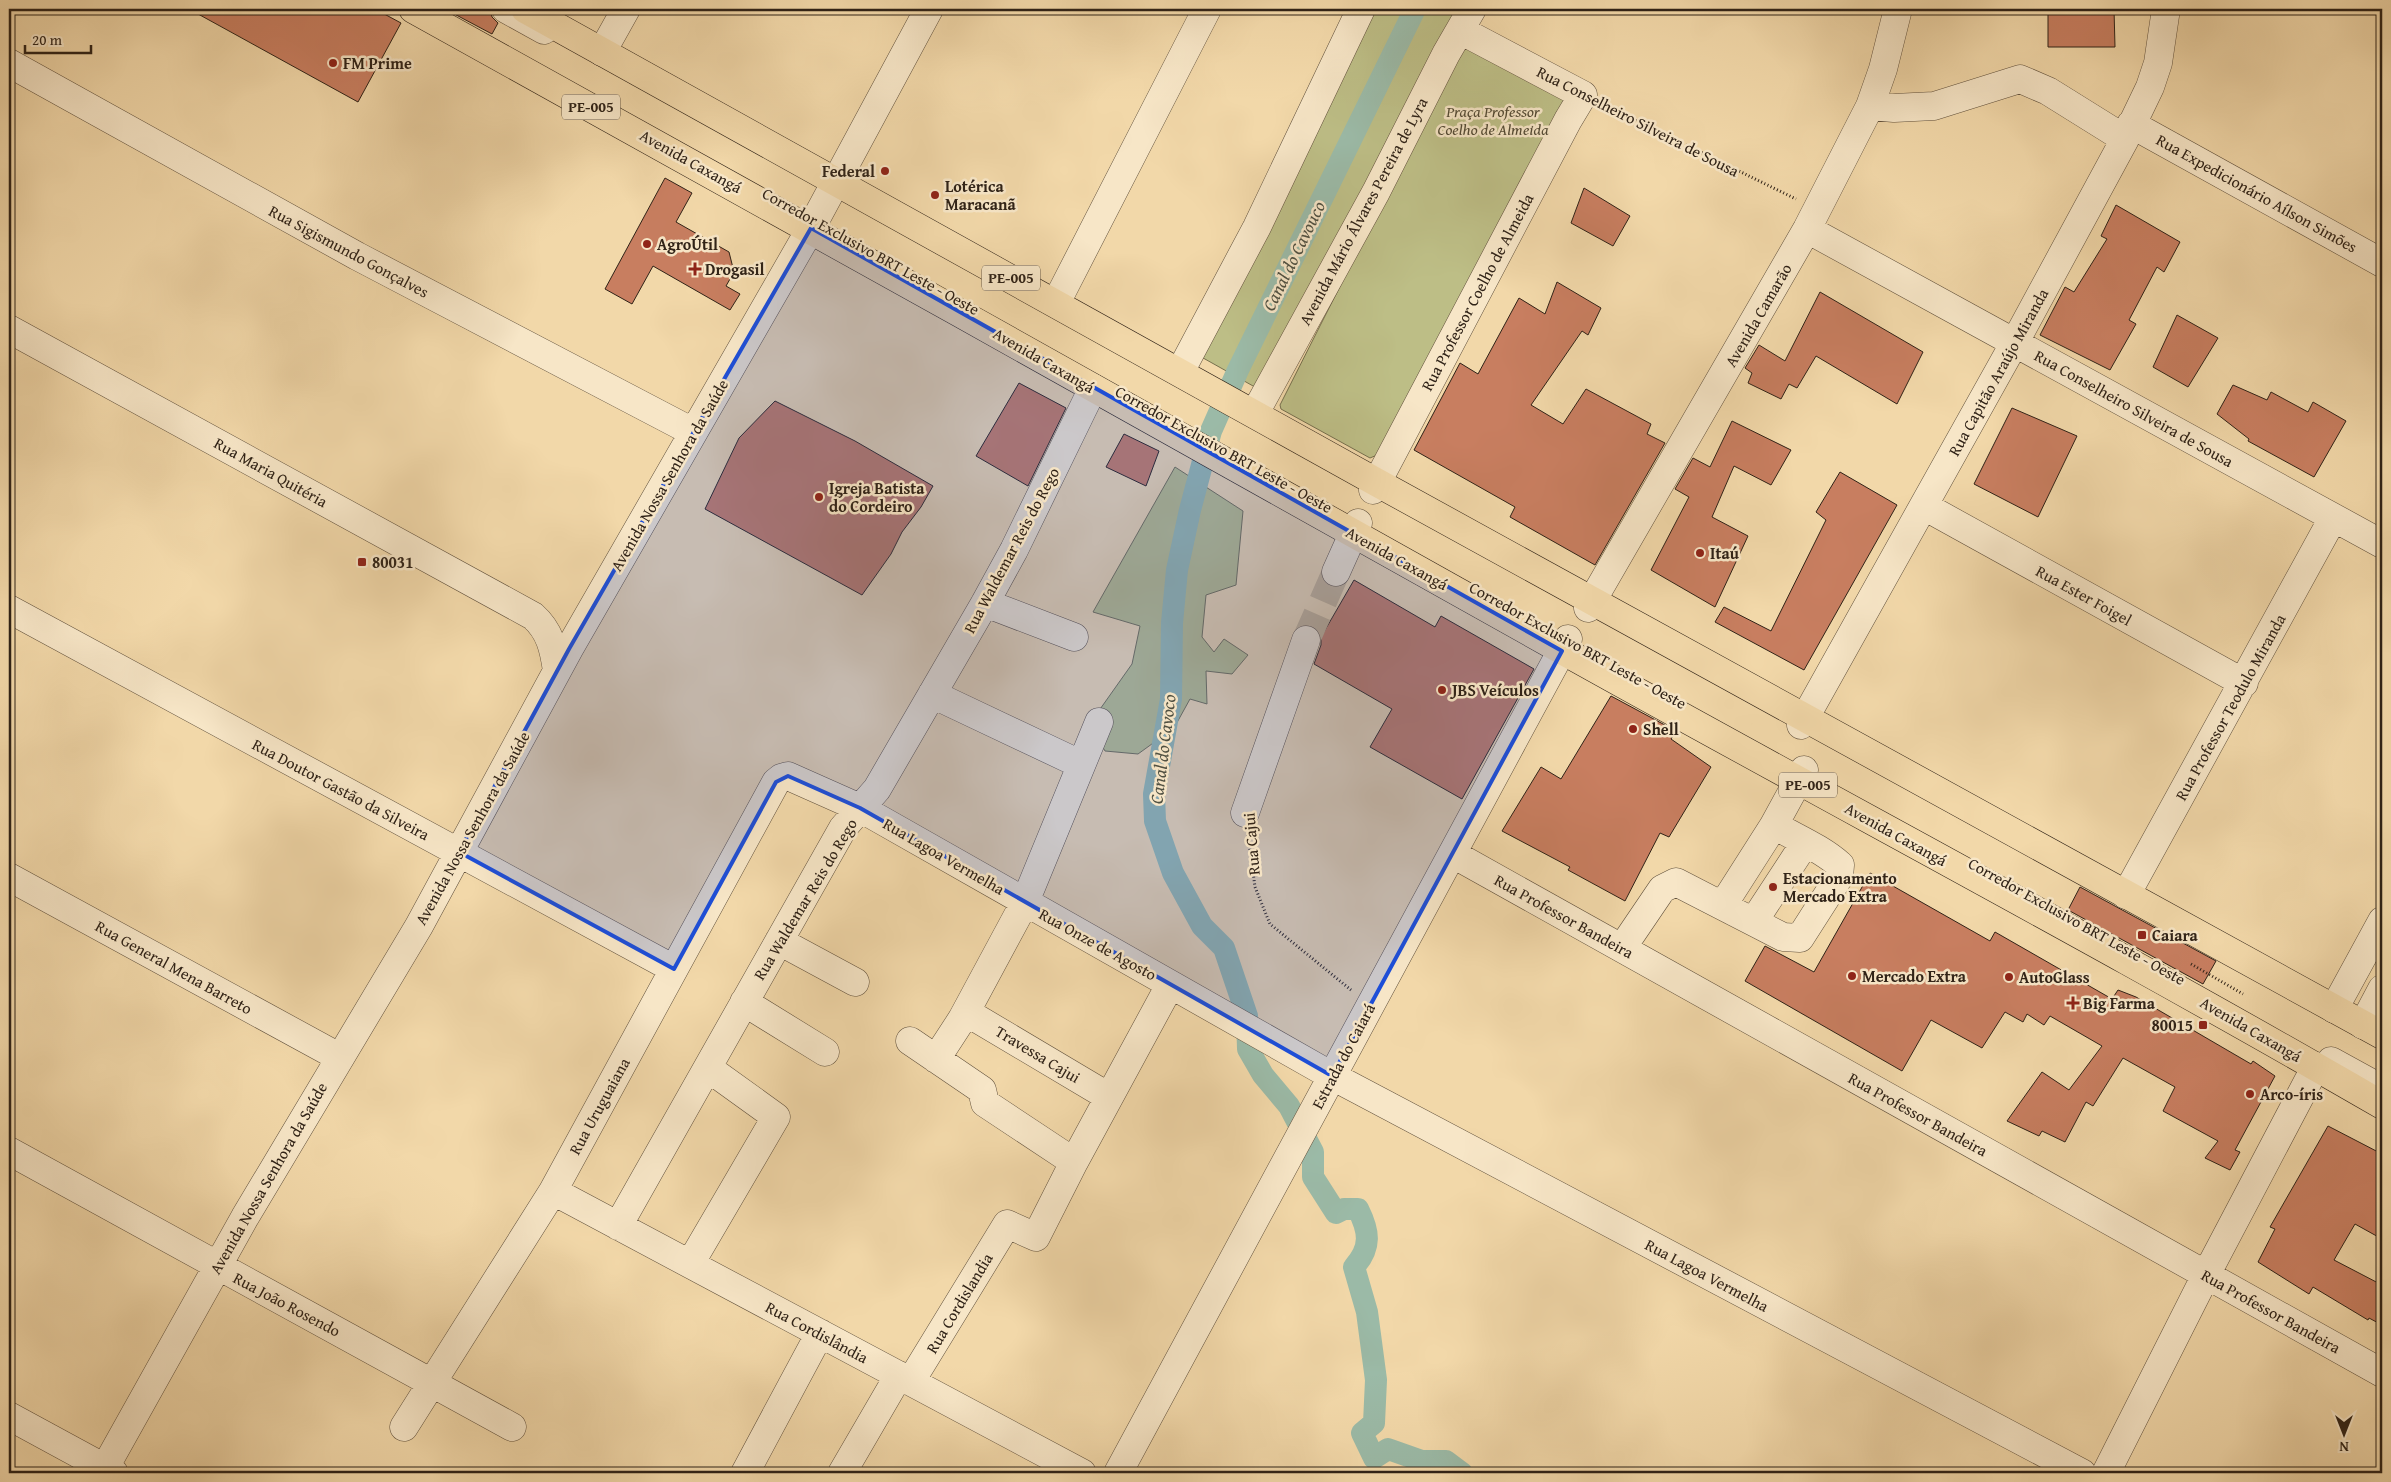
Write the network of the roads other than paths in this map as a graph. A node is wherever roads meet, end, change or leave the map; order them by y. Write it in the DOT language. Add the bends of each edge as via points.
graph roads {
  1 [pos="413,9"];
  2 [pos="435,9"];
  3 [pos="506,9"];
  4 [pos="524,9"];
  5 [pos="626,9"];
  6 [pos="929,9"];
  7 [pos="1207,9"];
  8 [pos="1361,9"];
  9 [pos="1898,9"];
  10 [pos="2166,9"];
  11 [pos="1466,19"];
  12 [pos="602,52"];
  13 [pos="9,63"];
  14 [pos="1583,95"];
  15 [pos="1882,107"];
  16 [pos="2128,132"];
  17 [pos="834,185"];
  18 [pos="1812,219"];
  19 [pos="813,224"];
  20 [pos="2382,263"];
  21 [pos="1056,303"];
  22 [pos="9,329"];
  23 [pos="2015,342"];
  24 [pos="1182,376"];
  25 [pos="1094,388"];
  26 [pos="1251,415"];
  27 [pos="1155,417"];
  28 [pos="693,432"];
  29 [pos="1374,486"];
  30 [pos="1924,506"];
  31 [pos="2334,518"];
  32 [pos="1355,528"];
  33 [pos="2382,544"];
  34 [pos="1336,572"];
  35 [pos="985,603"];
  36 [pos="1590,605"];
  37 [pos="9,608"];
  38 [pos="592,609"];
  39 [pos="533,616"];
  40 [pos="1074,637"];
  41 [pos="1306,640"];
  42 [pos="1565,645"];
  43 [pos="557,671"];
  44 [pos="2244,683"];
  45 [pos="932,694"];
  46 [pos="1098,722"];
  47 [pos="1803,722"];
  48 [pos="1080,764"];
  49 [pos="1802,775"];
  50 [pos="781,778"];
  51 [pos="860,808"];
  52 [pos="1245,812"];
  53 [pos="1774,825"];
  54 [pos="1804,844"];
  55 [pos="458,852"];
  56 [pos="1453,854"];
  57 [pos="9,877"];
  58 [pos="2126,895"];
  59 [pos="1025,902"];
  60 [pos="1723,905"];
  61 [pos="1754,921"];
  62 [pos="2382,922"];
  63 [pos="779,941"];
  64 [pos="1622,948"];
  65 [pos="674,969"];
  66 [pos="855,982"];
  67 [pos="1170,985"];
  68 [pos="2382,989"];
  69 [pos="744,1002"];
  70 [pos="2334,1010"];
  71 [pos="966,1012"];
  72 [pos="2373,1030"];
  73 [pos="910,1041"];
  74 [pos="2382,1049"];
  75 [pos="825,1052"];
  76 [pos="339,1057"];
  77 [pos="936,1059"];
  78 [pos="2316,1066"];
  79 [pos="708,1068"];
  80 [pos="1332,1076"];
  81 [pos="2382,1089"];
  82 [pos="1109,1097"];
  83 [pos="2382,1105"];
  84 [pos="9,1151"];
  85 [pos="1074,1162"];
  86 [pos="552,1191"];
  87 [pos="618,1226"];
  88 [pos="690,1264"];
  89 [pos="217,1266"];
  90 [pos="2206,1275"];
  91 [pos="820,1333"];
  92 [pos="2382,1373"];
  93 [pos="905,1378"];
  94 [pos="434,1382"];
  95 [pos="9,1416"];
  96 [pos="404,1427"];
  97 [pos="512,1427"];
  98 [pos="107,1472"];
  99 [pos="744,1473"];
  100 [pos="842,1473"];
  101 [pos="1082,1473"];
  102 [pos="1118,1473"];
  103 [pos="2082,1473"];
  104 [pos="2106,1473"];
  1 -- 19 [label="main road, Avenida Caxangá / PE-005"];
  2 -- 19 [label="street, Corredor Exclusivo BRT Leste - Oeste"];
  3 -- 17 [label="street"];
  4 -- 12 [label="main road, PE-005"];
  5 -- 12 [label="street"];
  6 -- 17 [label="street, Avenida Nossa Senhora da Saúde"];
  7 -- 21 [label="street"];
  8 -- 24 [label="street"];
  9 -- 15 [label="street, Avenida Camarão" via="1882,69"];
  10 -- 16 [label="street, Rua Capitão Araújo Miranda" via="2158,63"];
  11 -- 14 [label="street, Rua Conselheiro Silveira de Sousa"];
  11 -- 26 [label="street, Avenida Mário Álvares Pereira de Lyra" via="1376,192"];
  12 -- 17 [label="main road, PE-005"];
  13 -- 28 [label="street, Rua Sigismundo Gonçalves" via="357,256"];
  14 -- 29 [label="street, Rua Professor Coelho de Almeida"];
  15 -- 16 [label="street, Rua Expedicionário Aílson Simões" via="1934,106 2020,79"];
  15 -- 18 [label="street, Avenida Camarão"];
  16 -- 20 [label="street, Rua Expedicionário Aílson Simões"];
  16 -- 23 [label="street, Rua Capitão Araújo Miranda"];
  17 -- 19 [label="street, Avenida Nossa Senhora da Saúde"];
  17 -- 21 [label="main road, PE-005"];
  17 -- 24 [label="street"];
  18 -- 23 [label="street, Rua Conselheiro Silveira de Sousa"];
  18 -- 36 [label="street, Avenida Camarão"];
  19 -- 25 [label="main road, Avenida Caxangá / PE-005"];
  19 -- 27 [label="street, Corredor Exclusivo BRT Leste - Oeste"];
  19 -- 28 [label="street, Avenida Nossa Senhora da Saúde"];
  21 -- 24 [label="main road, PE-005"];
  22 -- 39 [label="street, Rua Maria Quitéria"];
  23 -- 30 [label="street, Rua Capitão Araújo Miranda"];
  23 -- 31 [label="street, Rua Conselheiro Silveira de Sousa"];
  24 -- 26 [label="main road, PE-005"];
  25 -- 27 [label="main road, Avenida Caxangá / PE-005"];
  25 -- 35 [label="street, Rua Waldemar Reis do Rego"];
  26 -- 29 [label="main road, PE-005"];
  27 -- 32 [label="main road, Avenida Caxangá / PE-005"];
  28 -- 38 [label="street, Avenida Nossa Senhora da Saúde"];
  29 -- 36 [label="main road, PE-005"];
  30 -- 44 [label="street, Rua Ester Foigel"];
  30 -- 47 [label="street, Rua Capitão Araújo Miranda"];
  31 -- 33 [label="street, Rua Conselheiro Silveira de Sousa"];
  31 -- 44 [label="street, Rua Professor Teodulo Miranda"];
  32 -- 34 [label="street"];
  32 -- 42 [label="main road, Avenida Caxangá / PE-005"];
  35 -- 40 [label="street"];
  35 -- 45 [label="street, Rua Waldemar Reis do Rego"];
  36 -- 47 [label="main road, PE-005"];
  37 -- 55 [label="street, Rua Doutor Gastão da Silveira"];
  38 -- 39 [label="street, Rua Maria Quitéria" via="565,617"];
  38 -- 43 [label="street, Avenida Nossa Senhora da Saúde"];
  39 -- 43 [label="street, Rua Maria Quitéria" via="544,626 551,642"];
  41 -- 52 [label="street, Rua Cajui"];
  42 -- 49 [label="main road, Avenida Caxangá / PE-005"];
  42 -- 56 [label="street, Estrada do Caiará"];
  43 -- 55 [label="street, Avenida Nossa Senhora da Saúde"];
  44 -- 58 [label="street, Rua Professor Teodulo Miranda"];
  45 -- 48 [label="street"];
  45 -- 51 [label="street, Rua Waldemar Reis do Rego" via="877,788"];
  46 -- 48 [label="street"];
  47 -- 58 [label="main road, PE-005"];
  47 -- 74 [label="street" via="2255,974"];
  48 -- 59 [label="street"];
  49 -- 53 [label="street"];
  49 -- 78 [label="main road, Avenida Caxangá / PE-005"];
  49 -- 81 [label="street, Corredor Exclusivo BRT Leste - Oeste"];
  50 -- 51 [label="street, Rua Lagoa Vermelha" via="788,776"];
  50 -- 65 [label="street, Rua Uruguaiana"];
  51 -- 59 [label="street, Rua Lagoa Vermelha"];
  51 -- 63 [label="street, Rua Waldemar Reis do Rego" via="843,828"];
  53 -- 54 [label="street"];
  53 -- 60 [label="street"];
  54 -- 61 [label="street"];
  54 -- 61 [label="street" via="1825,852 1840,865 1839,877 1805,931 1800,938 1783,937"];
  55 -- 65 [label="street, Rua Doutor Gastão da Silveira"];
  55 -- 76 [label="street, Avenida Nossa Senhora da Saúde" via="419,926"];
  56 -- 64 [label="street, Rua Professor Bandeira"];
  56 -- 80 [label="street, Estrada do Caiará"];
  57 -- 76 [label="street, Rua General Mena Barreto"];
  58 -- 70 [label="main road, PE-005"];
  59 -- 67 [label="street, Rua Onze de Agosto"];
  59 -- 71 [label="street"];
  60 -- 61 [label="street"];
  60 -- 64 [label="street" via="1676,882 1662,889"];
  62 -- 70 [label="street"];
  63 -- 66 [label="street"];
  63 -- 69 [label="street, Rua Waldemar Reis do Rego"];
  64 -- 90 [label="street, Rua Professor Bandeira"];
  65 -- 86 [label="street, Rua Uruguaiana"];
  67 -- 80 [label="street, Rua Onze de Agosto"];
  67 -- 82 [label="street"];
  68 -- 72 [label="street"];
  69 -- 75 [label="street"];
  69 -- 79 [label="street, Rua Waldemar Reis do Rego"];
  70 -- 72 [label="main road, PE-005"];
  71 -- 77 [label="street"];
  71 -- 82 [label="street, Travessa Cajui"];
  73 -- 77 [label="street"];
  76 -- 89 [label="street, Avenida Nossa Senhora da Saúde"];
  77 -- 85 [label="street" via="982,1090 985,1103"];
  78 -- 83 [label="main road, Avenida Caxangá / PE-005"];
  78 -- 90 [label="street"];
  79 -- 87 [label="street, Rua Waldemar Reis do Rego"];
  79 -- 88 [label="street" via="776,1117"];
  80 -- 102 [label="street, Estrada do Caiará"];
  80 -- 103 [label="street, Rua Lagoa Vermelha"];
  82 -- 85 [label="street"];
  84 -- 89 [label="street, Rua João Rosendo"];
  85 -- 93 [label="street, Rua Cordislandia" via="1036,1237 1007,1224"];
  86 -- 87 [label="street, Rua Cordislândia"];
  86 -- 94 [label="street, Rua Uruguaiana"];
  87 -- 88 [label="street, Rua Cordislândia"];
  88 -- 91 [label="street, Rua Cordislândia"];
  89 -- 94 [label="street, Rua João Rosendo"];
  89 -- 98 [label="street, Avenida Nossa Senhora da Saúde"];
  90 -- 92 [label="street, Rua Professor Bandeira"];
  90 -- 104 [label="street"];
  91 -- 93 [label="street, Rua Cordislândia"];
  91 -- 99 [label="street"];
  93 -- 100 [label="street, Rua Cordislandia"];
  93 -- 101 [label="street, Rua Cordislândia"];
  94 -- 96 [label="street, Rua Uruguaiana"];
  94 -- 97 [label="street, Rua João Rosendo"];
  95 -- 98 [label="street"];
}
